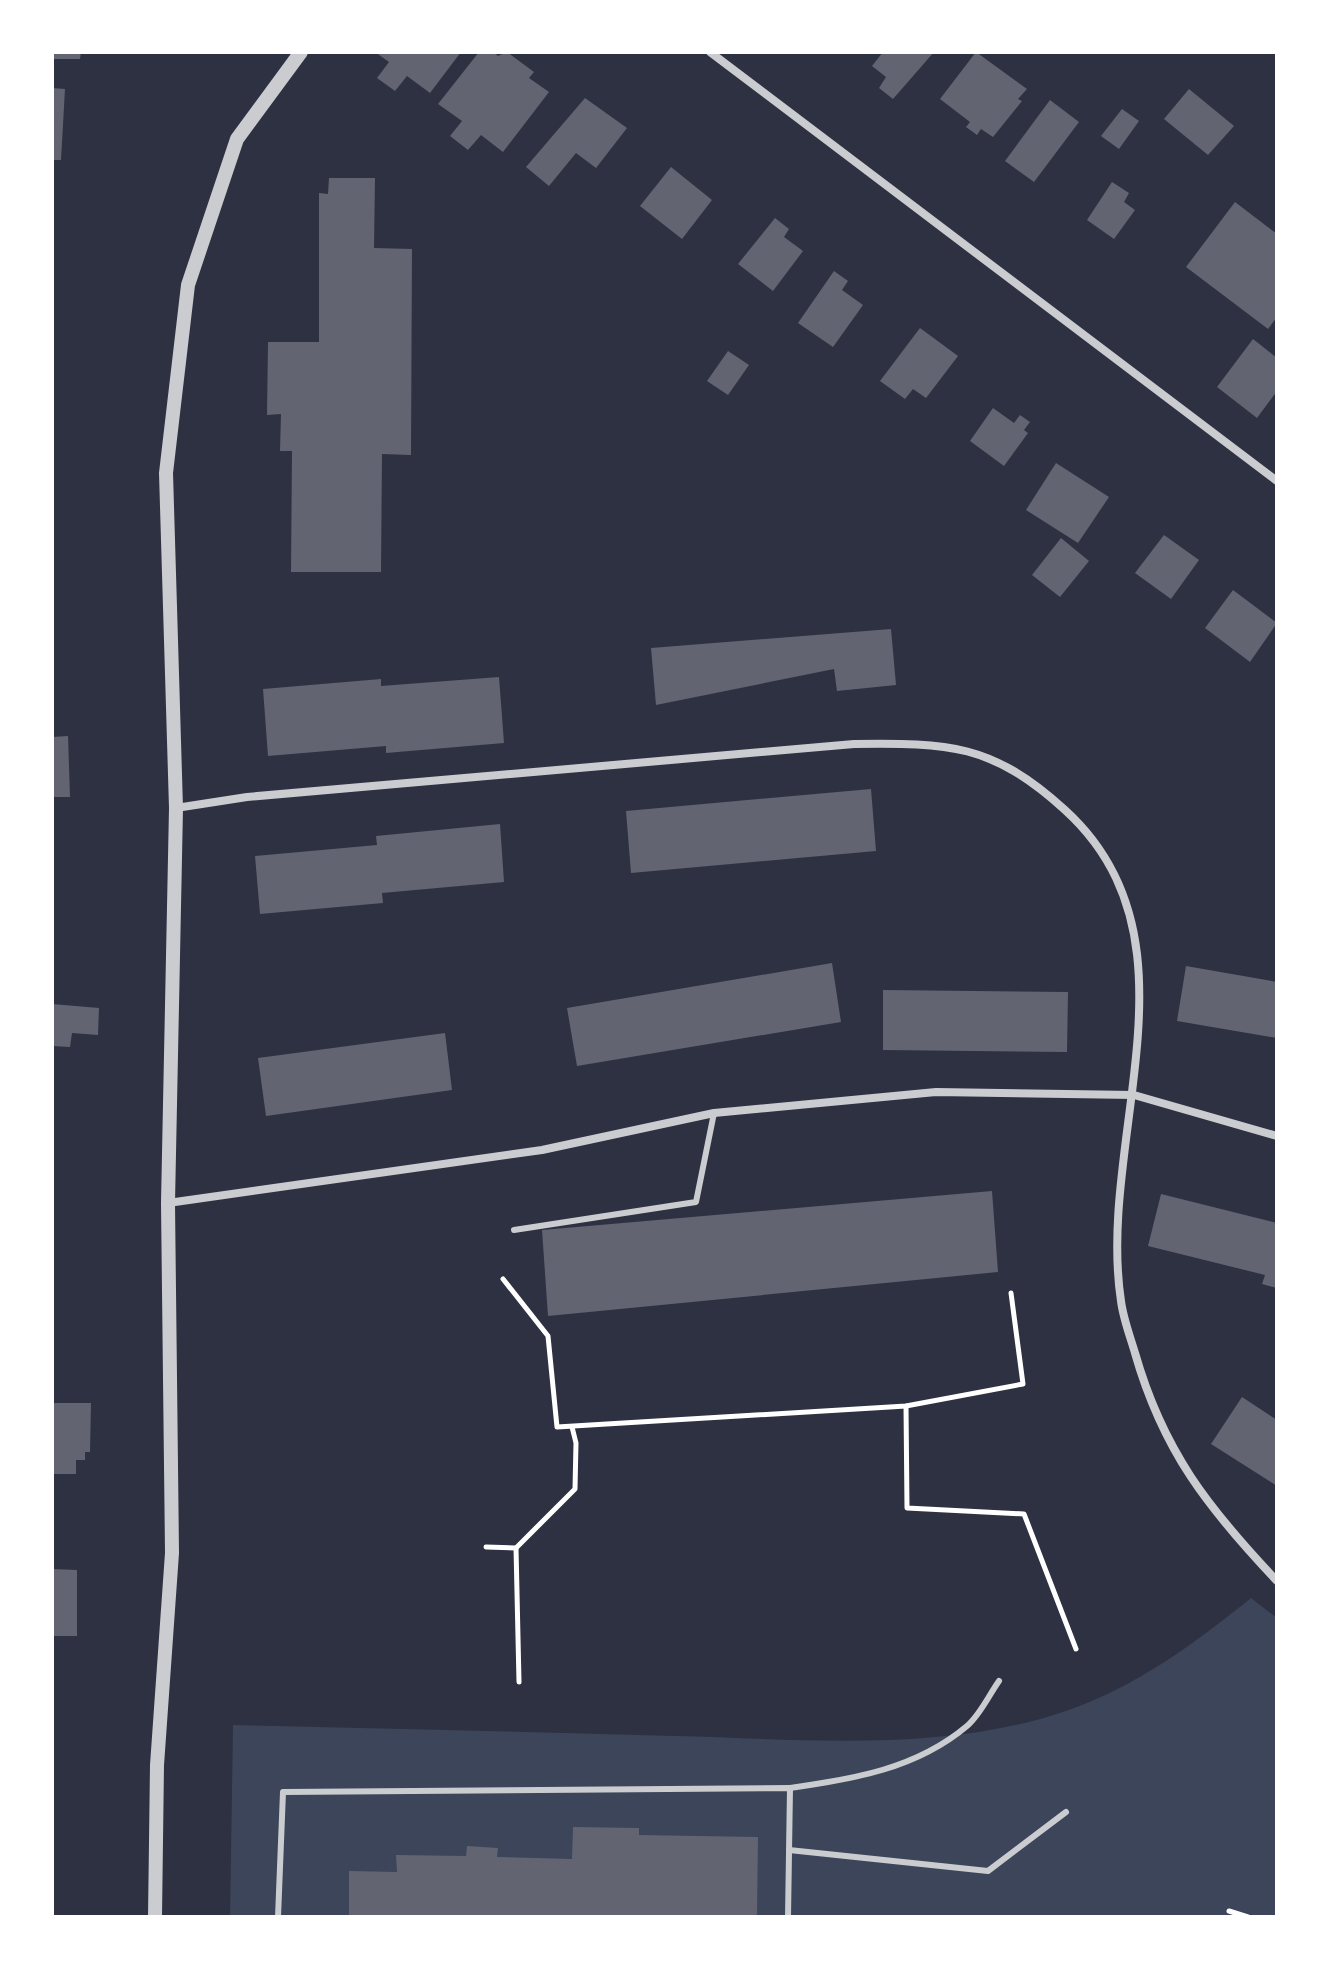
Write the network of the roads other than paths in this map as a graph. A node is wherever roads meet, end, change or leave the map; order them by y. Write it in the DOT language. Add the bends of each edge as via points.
graph roads {
  1 [pos="301,52"];
  2 [pos="710,52"];
  3 [pos="1277,481"];
  4 [pos="176,808"];
  5 [pos="1134,1095"];
  6 [pos="714,1113"];
  7 [pos="1277,1136"];
  8 [pos="168,1203"];
  9 [pos="514,1230"];
  10 [pos="1277,1581"];
  11 [pos="999,1681"];
  12 [pos="790,1788"];
  13 [pos="1066,1812"];
  14 [pos="789,1850"];
  15 [pos="155,1917"];
  16 [pos="278,1917"];
  17 [pos="788,1917"];
  1 -- 4 [label="street" via="237,139 188,285 166,473"];
  2 -- 3 [label="street"];
  4 -- 5 [label="street" via="247,797 854,744 918,743 978,751 1034,782 1084,827 1122,886 1140,956"];
  4 -- 8 [label="street"];
  5 -- 6 [label="street" via="936,1092"];
  5 -- 7 [label="street"];
  5 -- 10 [label="street" via="1118,1213 1117,1264 1121,1303 1147,1394 1172,1451 1206,1501"];
  6 -- 8 [label="street" via="542,1150"];
  6 -- 9 [label="lane" via="696,1202"];
  8 -- 15 [label="street" via="172,1553 157,1765"];
  11 -- 12 [label="lane" via="968,1725 904,1764 865,1778"];
  12 -- 14 [label="lane"];
  12 -- 16 [label="lane" via="283,1792"];
  13 -- 14 [label="lane" via="988,1871"];
  14 -- 17 [label="lane"];
}
